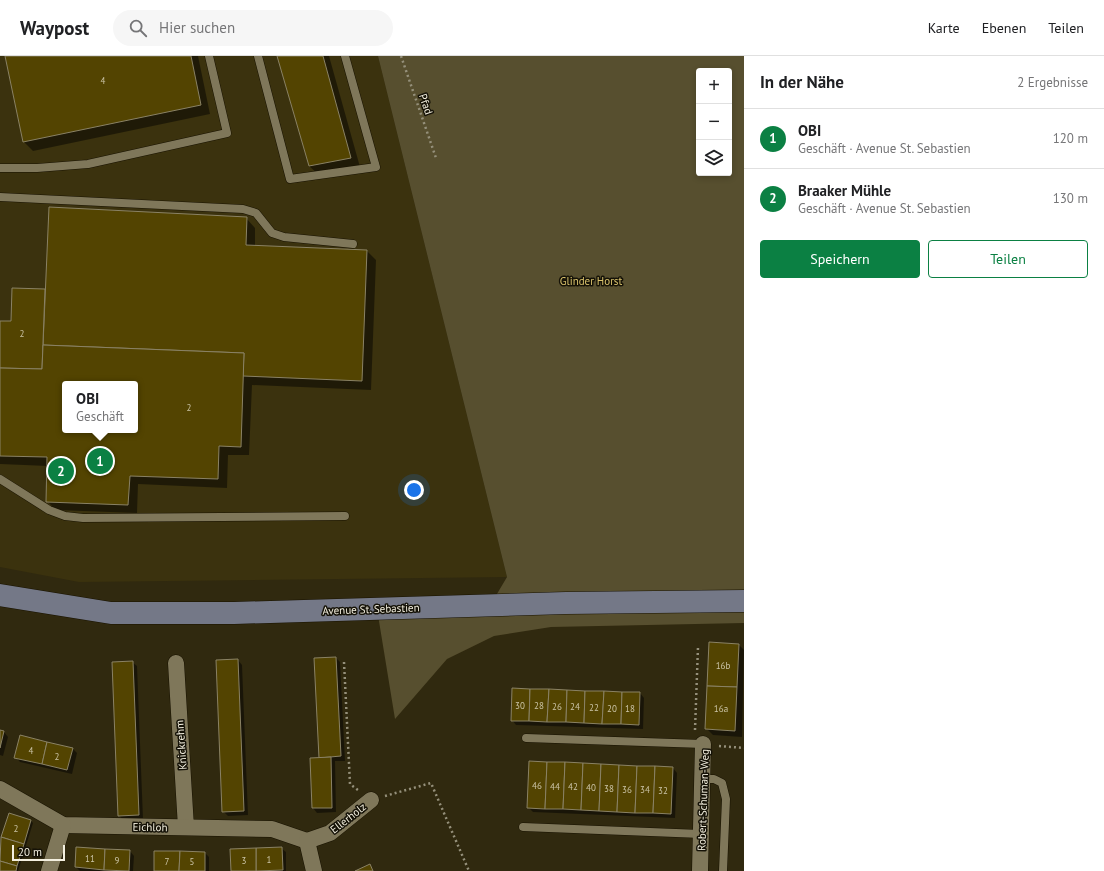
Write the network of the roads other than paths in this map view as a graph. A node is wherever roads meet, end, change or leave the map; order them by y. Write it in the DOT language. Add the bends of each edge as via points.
graph roads {
  1 [pos="209,56"];
  2 [pos="258,56"];
  3 [pos="345,56"];
  4 [pos="0,168"];
  5 [pos="0,197"];
  6 [pos="353,244"];
  7 [pos="0,479"];
  8 [pos="345,516"];
  9 [pos="0,596"];
  10 [pos="744,601"];
  11 [pos="176,663"];
  12 [pos="526,738"];
  13 [pos="699,744"];
  14 [pos="702,779"];
  15 [pos="0,789"];
  16 [pos="371,800"];
  17 [pos="63,825"];
  18 [pos="186,827"];
  19 [pos="522,827"];
  20 [pos="701,834"];
  21 [pos="307,841"];
  22 [pos="49,871"];
  23 [pos="314,871"];
  24 [pos="700,871"];
  25 [pos="722,871"];
  1 -- 4 [label="lane" via="227,133 88,164"];
  2 -- 3 [label="lane" via="290,179 376,167"];
  5 -- 6 [label="lane" via="243,209 256,213 272,233 284,237"];
  7 -- 8 [label="lane" via="49,510 65,516"];
  9 -- 10 [label="main road, Avenue St. Sebastien" via="111,613 234,613"];
  11 -- 18 [label="street, Knickrehm"];
  12 -- 13 [label="lane"];
  13 -- 14 [label="street, Robert-Schuman-Weg"];
  14 -- 20 [label="street, Robert-Schuman-Weg"];
  14 -- 25 [label="lane" via="714,779 722,783 726,799"];
  15 -- 17 [label="street, Eichloh"];
  16 -- 21 [label="street, Ellerholz" via="330,833"];
  17 -- 18 [label="street, Eichloh"];
  17 -- 22 [label="street"];
  18 -- 21 [label="street, Eichloh" via="272,829"];
  19 -- 20 [label="lane"];
  20 -- 24 [label="street, Robert-Schuman-Weg"];
  21 -- 23 [label="street"];
}
